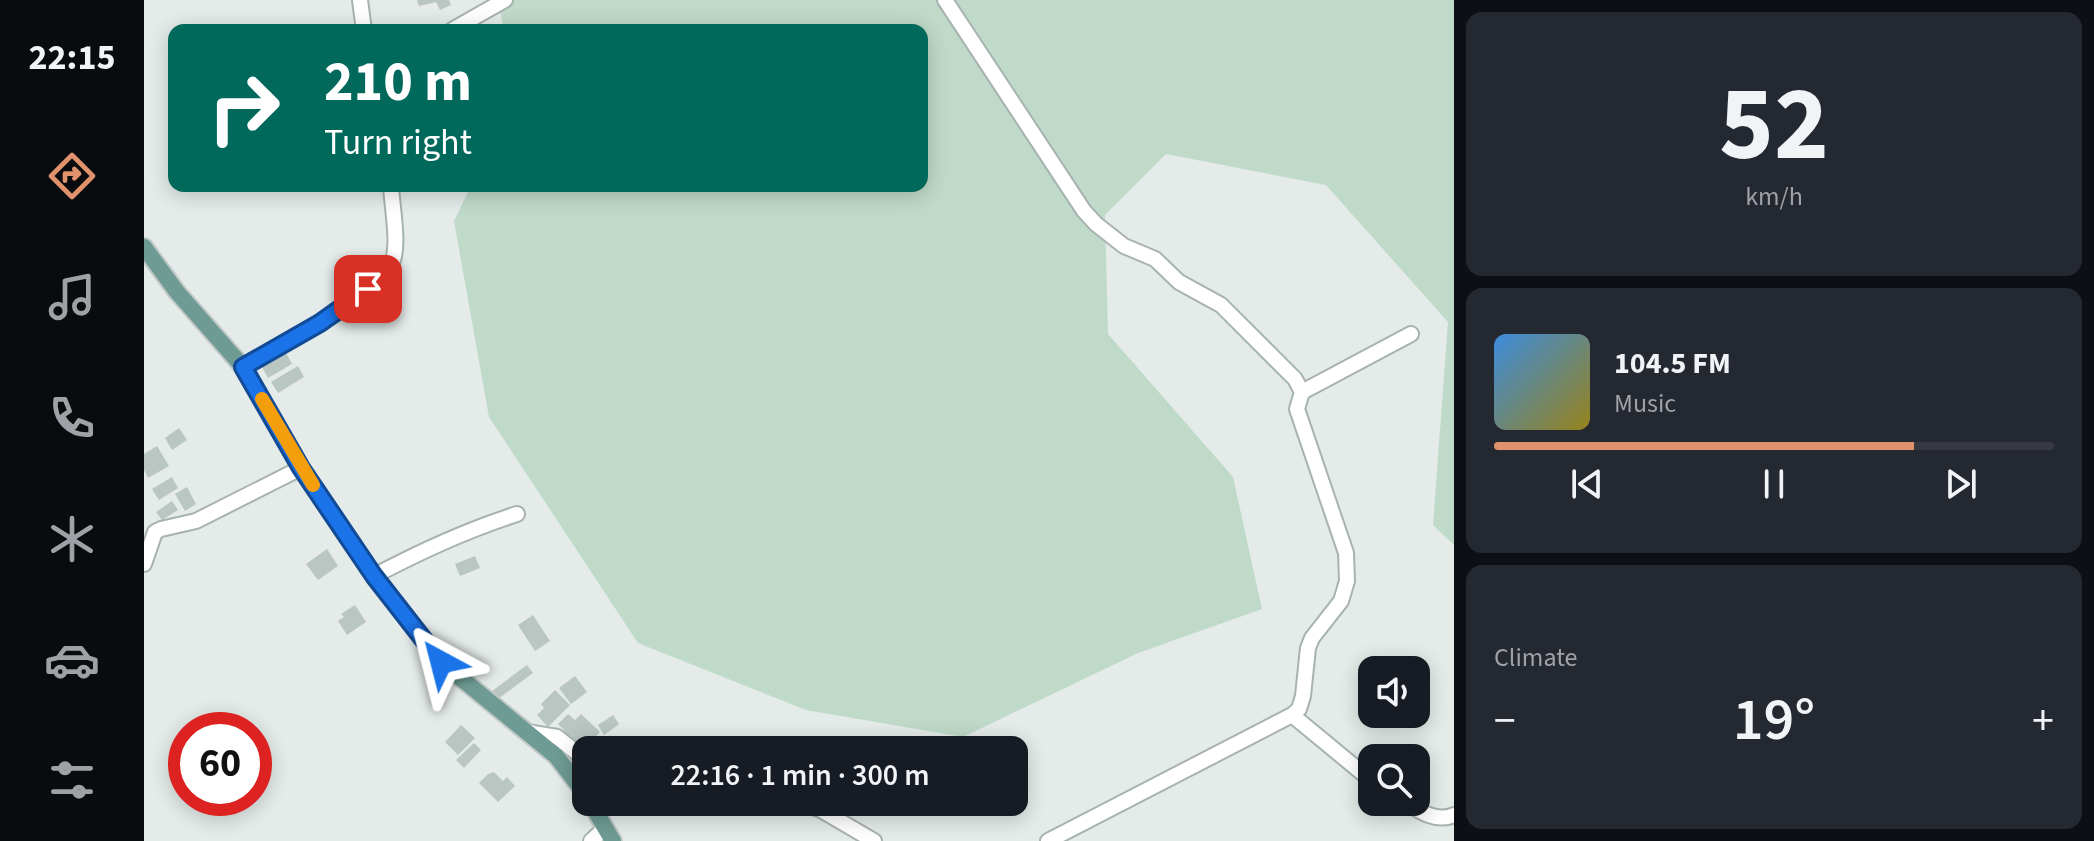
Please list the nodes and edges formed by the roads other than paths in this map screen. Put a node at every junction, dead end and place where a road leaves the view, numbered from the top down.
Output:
1 (360, 0) edge
2 (505, 0) edge
3 (945, 0) edge
4 (363, 24) edge
5 (463, 24) edge
6 (391, 192) edge
7 (144, 247) edge
8 (1411, 334) dead end
9 (243, 367) junction
10 (1302, 392) junction
11 (301, 468) junction
12 (517, 514) dead end
13 (144, 564) edge
14 (374, 576) junction
15 (1292, 715) junction
16 (524, 732) junction
17 (572, 749) edge
18 (1358, 769) edge
19 (572, 777) edge
20 (1454, 815) edge
21 (598, 816) edge
22 (831, 816) edge
23 (1430, 816) edge
24 (609, 835) edge
25 (591, 841) edge
26 (874, 841) edge
27 (1048, 841) edge

1 - 4 street
2 - 5 street
3 - 10 street
6 - 9 street
7 - 9 main road
8 - 10 street
9 - 11 main road
10 - 15 street
11 - 13 street
11 - 14 main road
12 - 14 street
14 - 16 main road
15 - 18 street
15 - 27 street
16 - 17 street
16 - 19 main road
20 - 23 street
21 - 24 main road
22 - 26 street
24 - 25 street

